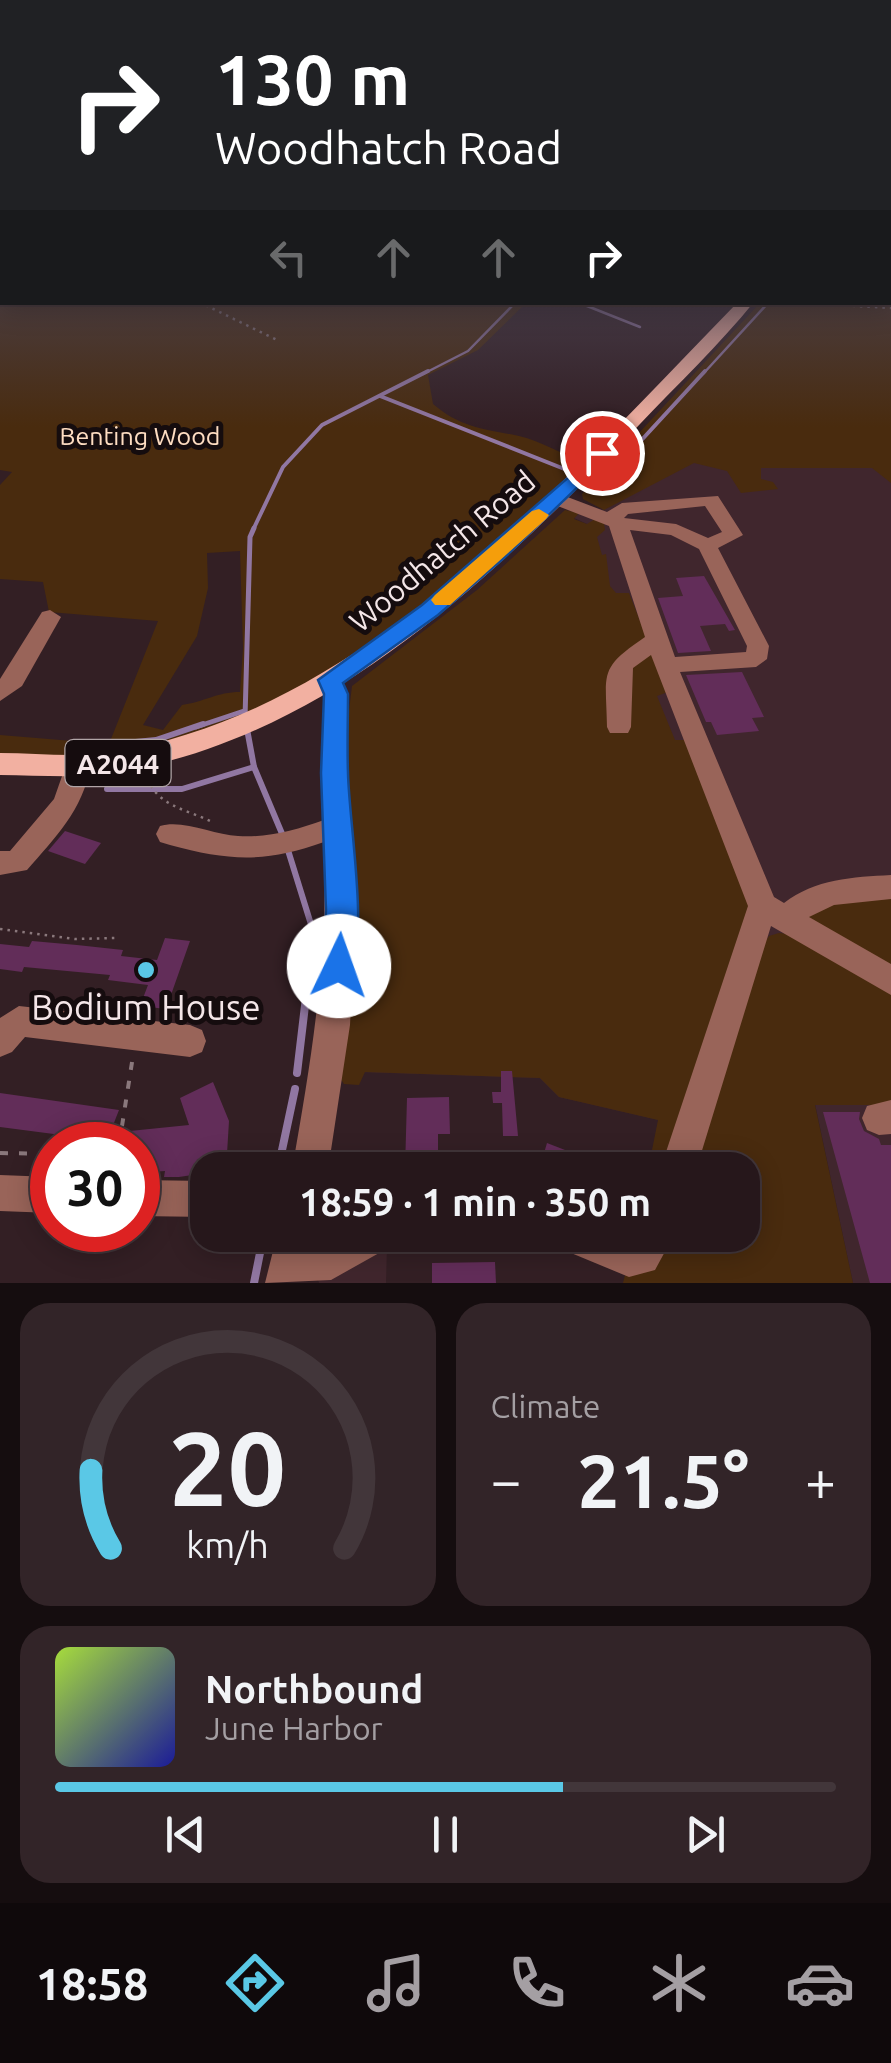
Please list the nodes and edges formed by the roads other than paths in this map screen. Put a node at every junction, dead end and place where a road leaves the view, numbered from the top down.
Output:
1 (741, 308) edge
2 (556, 499) junction
3 (615, 521) junction
4 (707, 544) junction
5 (50, 617) dead end
6 (661, 652) junction
7 (330, 680) junction
8 (0, 693) edge
9 (619, 727) dead end
10 (0, 764) edge
11 (78, 766) junction
12 (168, 820) road end
13 (336, 827) junction
14 (9, 862) edge
15 (891, 886) edge
16 (774, 913) junction
17 (891, 981) edge
18 (190, 1041) dead end
19 (0, 1042) edge
20 (313, 1152) edge
21 (685, 1152) edge
22 (0, 1193) edge
23 (30, 1194) edge
24 (160, 1198) edge
25 (190, 1199) edge
26 (345, 1252) edge
27 (289, 1262) edge

1 - 2 main road, Woodhatch Road / A2044
2 - 3 street
2 - 7 main road, Woodhatch Road / A2044
3 - 4 street
3 - 4 street
3 - 6 street
4 - 6 street
5 - 8 street
6 - 9 street
6 - 16 street
7 - 11 main road, Woodhatch Road / A2044
7 - 13 street
10 - 11 main road, Woodhatch Road / A2044
11 - 14 street
12 - 13 street
13 - 20 street
15 - 16 street
16 - 17 street
16 - 21 street
18 - 19 street
22 - 23 street
24 - 25 street
26 - 27 street

